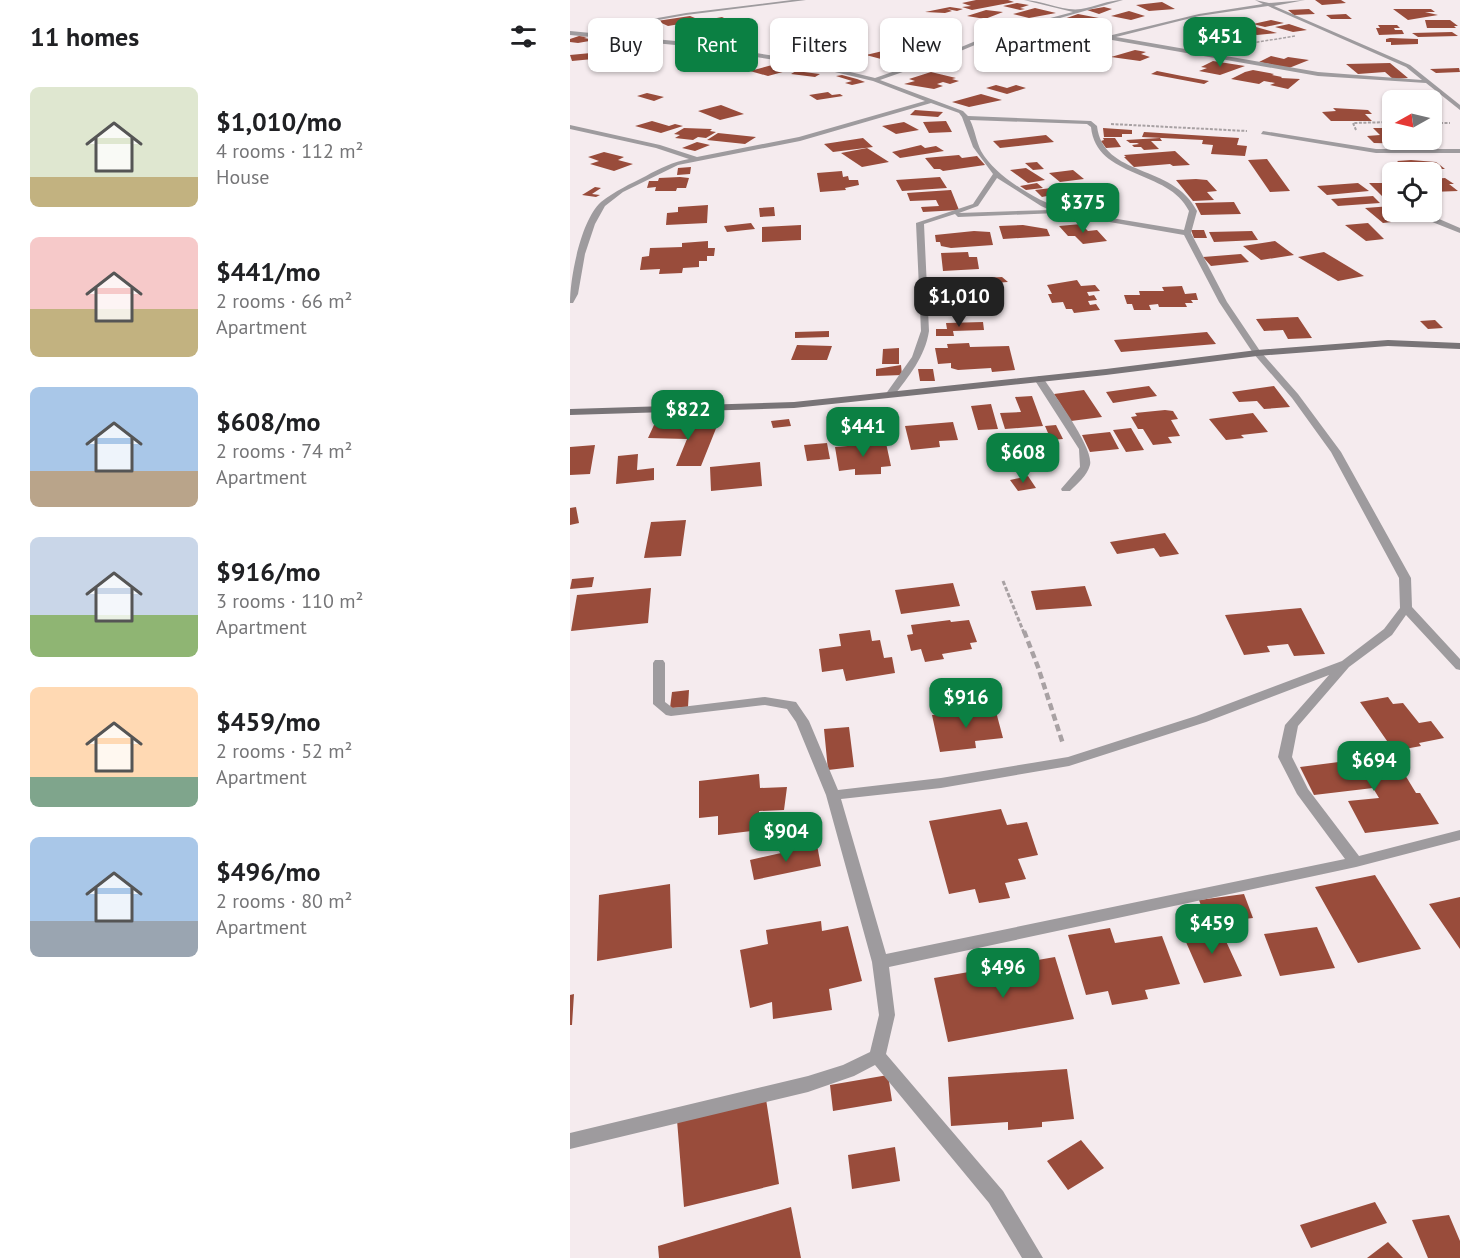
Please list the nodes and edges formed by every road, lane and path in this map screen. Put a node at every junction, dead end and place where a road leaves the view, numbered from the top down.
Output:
1 (804, 0) edge
2 (1026, 0) edge
3 (1121, 0) edge
4 (1257, 0) edge
5 (1303, 0) edge
6 (1267, 5) junction
7 (1078, 11) junction
8 (1053, 18) edge
9 (1325, 30) junction
10 (573, 33) edge
11 (1112, 36) edge
12 (1112, 38) edge
13 (974, 44) edge
14 (1250, 44) dead end
15 (875, 80) junction
16 (1429, 82) junction
17 (931, 101) junction
18 (1460, 108) edge
19 (967, 118) junction
20 (1089, 122) junction
21 (1442, 123) edge
22 (1450, 123) dead end
23 (570, 127) edge
24 (1263, 134) joint
25 (1460, 151) edge
26 (694, 158) junction
27 (996, 174) junction
28 (1061, 212) junction
29 (942, 216) junction
30 (1439, 222) edge
31 (1460, 231) edge
32 (1186, 233) junction
33 (570, 301) edge
34 (1460, 346) edge
35 (1257, 353) junction
36 (1039, 380) junction
37 (890, 395) junction
38 (570, 412) edge
39 (1066, 489) dead end
40 (1004, 581) dead end
41 (1406, 608) junction
42 (659, 663) dead end
43 (1346, 664) junction
44 (1460, 666) edge
45 (1069, 761) junction
46 (833, 795) junction
47 (1460, 835) edge
48 (1356, 862) junction
49 (880, 962) junction
50 (877, 1056) junction
51 (570, 1141) edge
52 (1033, 1258) edge

1 - 10 street
2 - 7 street
3 - 7 street
4 - 6 street
5 - 6 street
6 - 9 street
6 - 11 street
7 - 8 street
9 - 14 path
9 - 16 street
10 - 15 street
12 - 16 street
13 - 15 street
15 - 17 street
16 - 18 street
17 - 19 street
17 - 26 street
19 - 20 street
19 - 27 street
20 - 24 path
20 - 32 street
21 - 22 path
23 - 26 street
24 - 25 street
26 - 33 street
27 - 28 street
27 - 29 street
28 - 29 street
28 - 32 street
29 - 37 street
30 - 31 street
32 - 35 street
34 - 35 street
35 - 36 street
35 - 41 street
36 - 37 street
36 - 39 street
37 - 38 street
40 - 45 path
41 - 43 street
41 - 44 street
42 - 46 street
43 - 45 street
43 - 48 street
45 - 46 street
46 - 49 street
47 - 48 street
48 - 49 street
49 - 50 street
50 - 51 street
50 - 52 street

